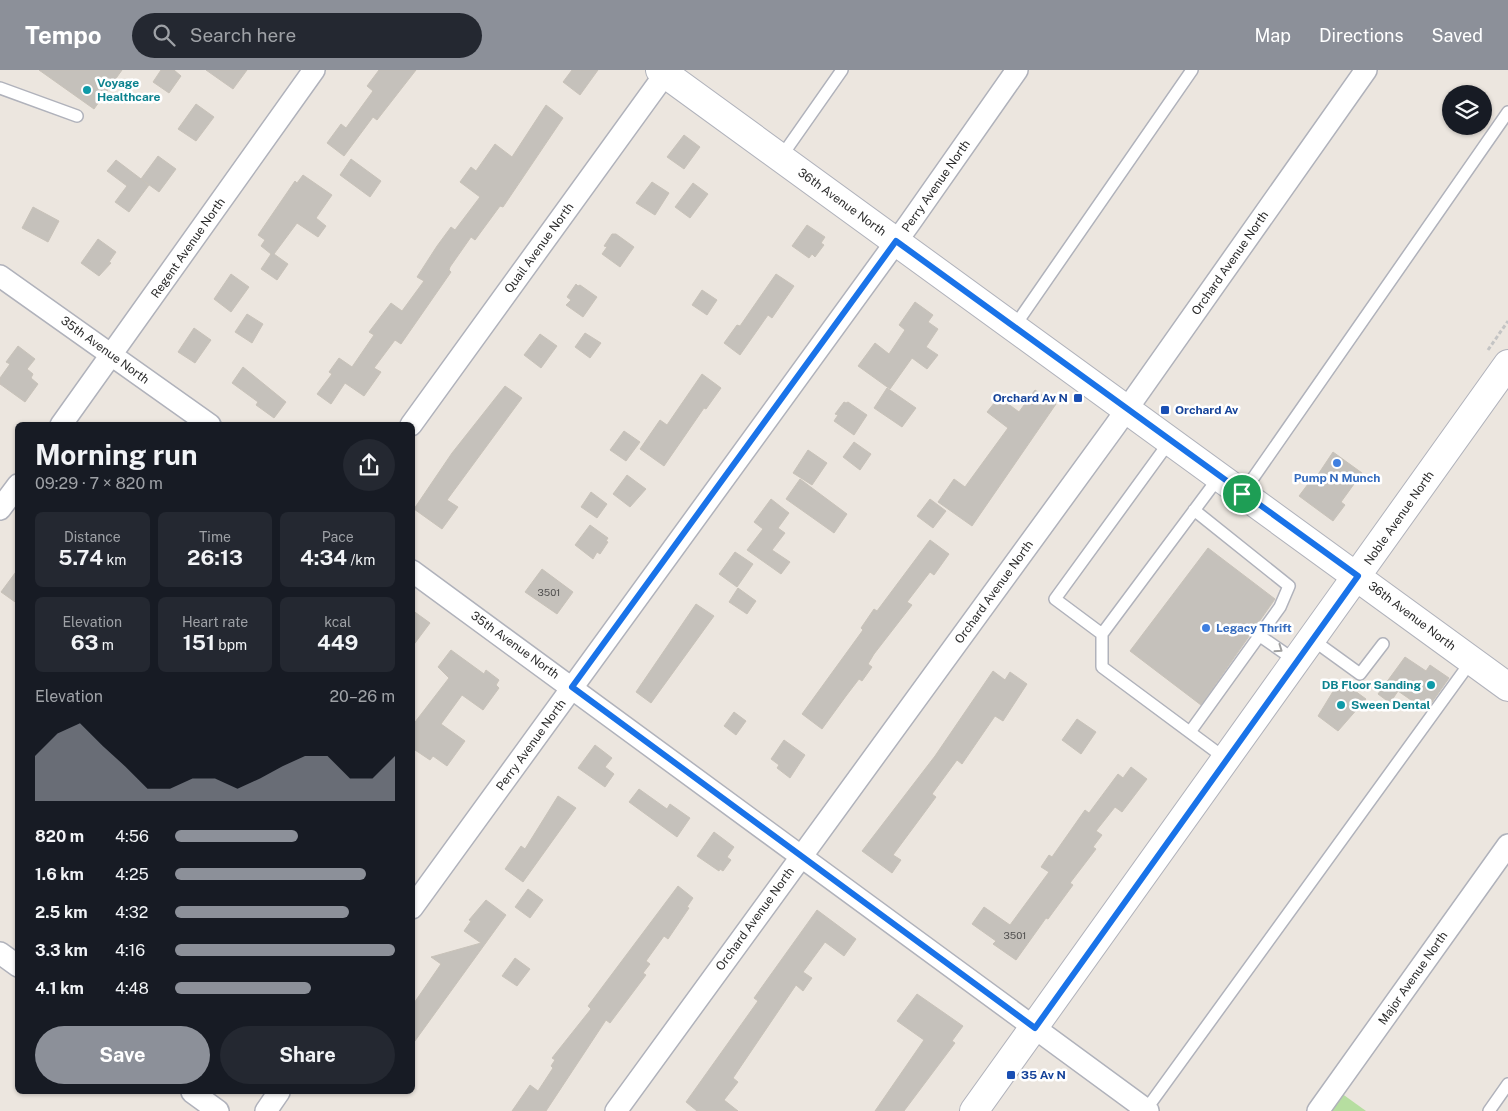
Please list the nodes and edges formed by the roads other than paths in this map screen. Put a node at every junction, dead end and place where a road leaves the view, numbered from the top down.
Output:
1 (314, 70) edge
2 (842, 70) edge
3 (1017, 70) edge
4 (1192, 70) edge
5 (1366, 70) edge
6 (664, 71) edge
7 (0, 88) edge
8 (1508, 112) edge
9 (77, 116) dead end
10 (781, 157) junction
11 (896, 241) junction
12 (0, 276) edge
13 (1014, 327) junction
14 (112, 356) junction
15 (1508, 364) edge
16 (1127, 410) junction
17 (63, 422) edge
18 (206, 422) edge
19 (413, 422) edge
20 (1170, 441) junction
21 (1219, 477) junction
22 (15, 489) edge
23 (1242, 494) junction
24 (0, 509) edge
25 (1194, 510) junction
26 (415, 573) edge
27 (1358, 576) junction
28 (1102, 634) junction
29 (1260, 636) junction
30 (1313, 640) junction
31 (1383, 644) dead end
32 (1472, 660) junction
33 (1297, 662) junction
34 (572, 687) junction
35 (1508, 687) edge
36 (1190, 732) junction
37 (1227, 759) junction
38 (1508, 845) edge
39 (800, 857) junction
40 (415, 904) edge
41 (0, 953) edge
42 (15, 964) edge
43 (1035, 1028) junction
44 (1508, 1084) edge
45 (195, 1094) edge
46 (278, 1094) edge
47 (218, 1111) edge
48 (266, 1111) edge
49 (616, 1111) edge
50 (974, 1111) edge
51 (1146, 1111) edge
52 (1318, 1111) edge
53 (1489, 1111) edge

1 - 14 street, Regent Avenue North
2 - 10 lane
3 - 11 street, Perry Avenue North
4 - 13 lane
5 - 16 street, Orchard Avenue North
6 - 10 street, 36th Avenue North
6 - 19 street, Quail Avenue North
7 - 9 lane
8 - 23 lane
10 - 11 street, 36th Avenue North
11 - 13 street, 36th Avenue North
11 - 34 street, Perry Avenue North
12 - 14 street, 35th Avenue North
13 - 16 street, 36th Avenue North
14 - 17 street, Regent Avenue North
14 - 18 street, 35th Avenue North
15 - 27 street, Noble Avenue North
16 - 20 street, 36th Avenue North
16 - 39 street, Orchard Avenue North
20 - 21 street, 36th Avenue North
20 - 28 lane
21 - 23 street, 36th Avenue North
21 - 25 lane
22 - 24 street
23 - 27 street, 36th Avenue North
25 - 28 lane
25 - 29 lane
26 - 34 street, 35th Avenue North
27 - 30 street, Noble Avenue North
27 - 32 street, 36th Avenue North
28 - 36 lane
29 -> 33 lane
29 - 36 lane
30 - 31 lane
30 - 33 street, Noble Avenue North
32 - 35 street, 36th Avenue North
32 - 51 lane
33 - 37 street, Noble Avenue North
34 - 39 street, 35th Avenue North
34 - 40 street, Perry Avenue North
36 - 37 lane
37 - 43 street, Noble Avenue North
38 - 52 street, Major Avenue North
39 - 43 street, 35th Avenue North
39 - 49 street, Orchard Avenue North
41 - 42 street
43 - 50 street, Noble Avenue North
43 - 51 street, 35th Avenue North
44 - 53 lane
45 - 47 street
46 - 48 street

